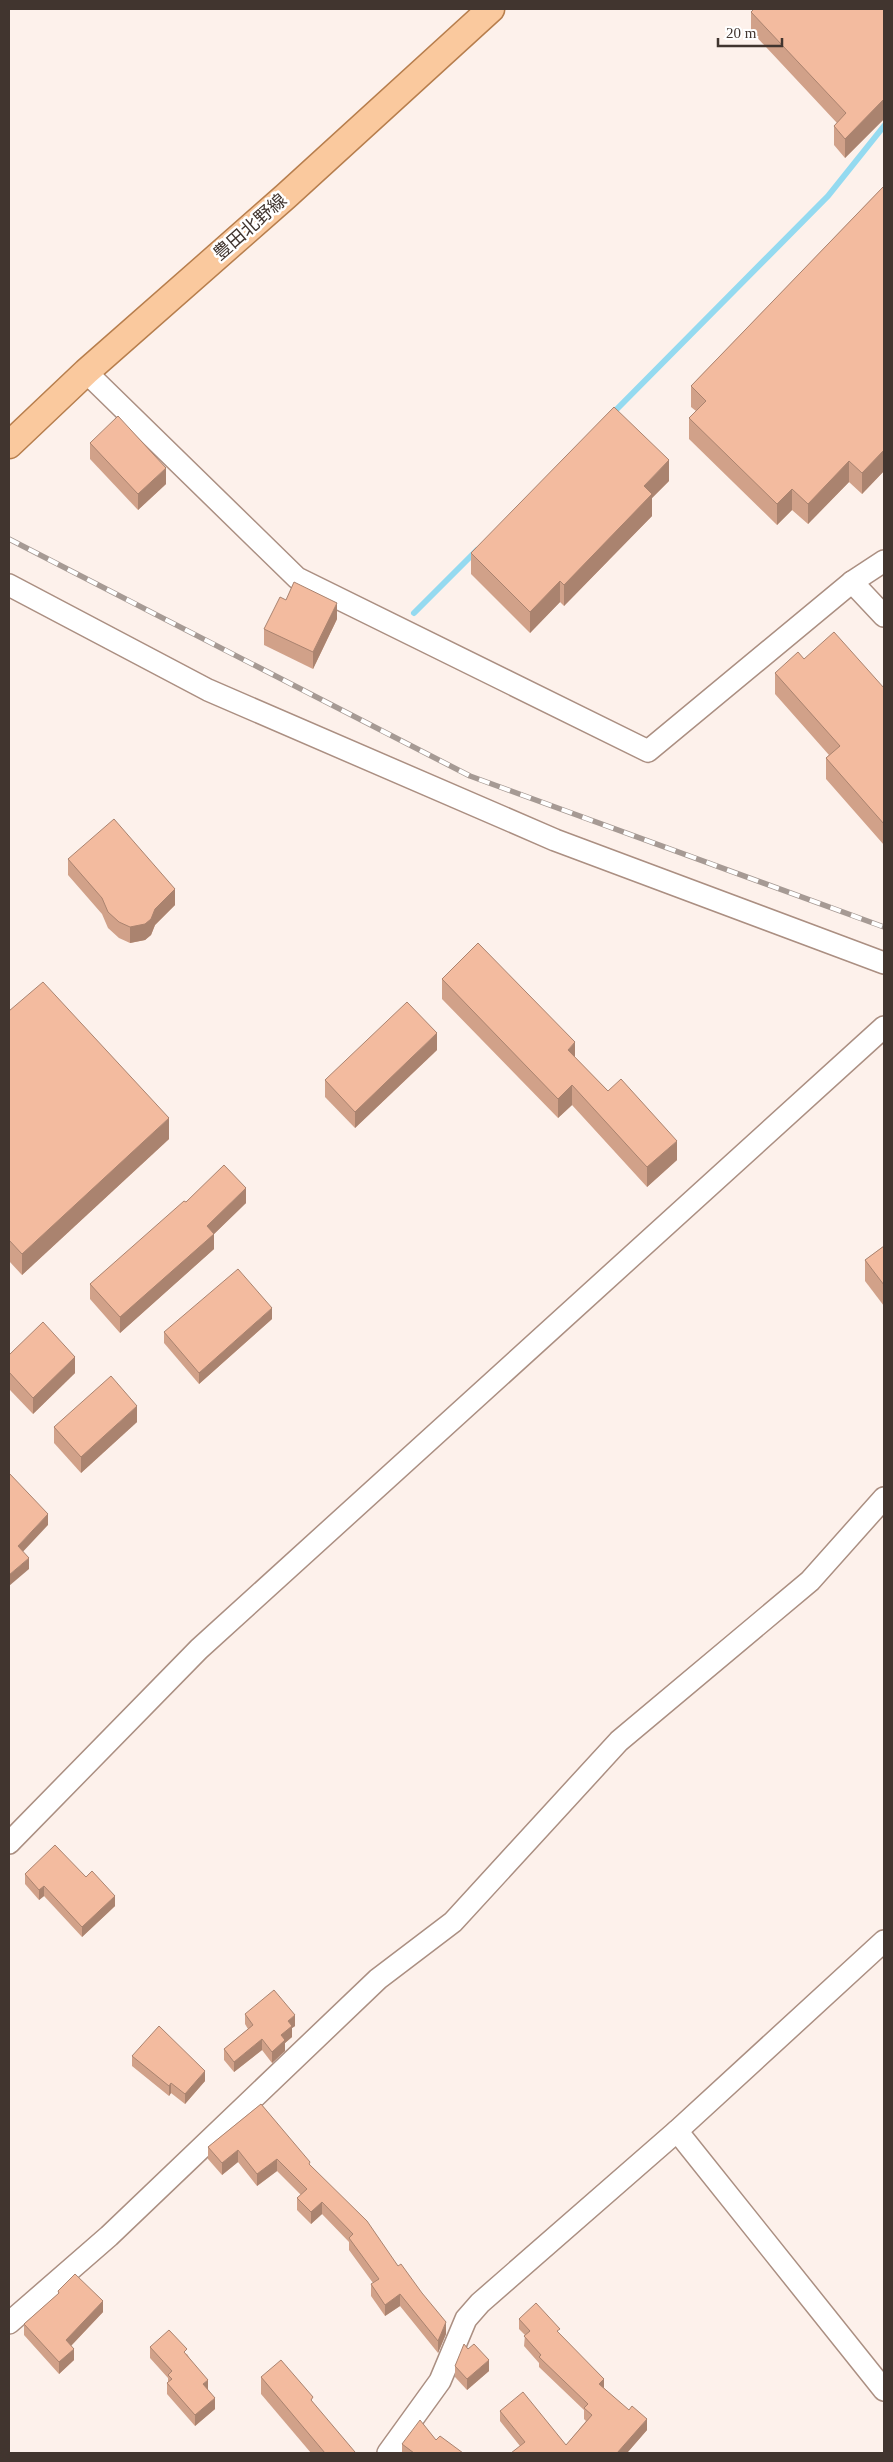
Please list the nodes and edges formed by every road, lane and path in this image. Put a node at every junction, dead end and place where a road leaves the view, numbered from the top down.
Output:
1 (491, 9) edge
2 (86, 372) junction
3 (9, 445) edge
4 (884, 561) edge
5 (852, 582) junction
6 (9, 586) edge
7 (884, 616) edge
8 (884, 963) edge
9 (884, 1027) edge
10 (884, 1498) edge
11 (9, 1843) edge
12 (884, 1941) edge
13 (677, 2131) junction
14 (9, 2323) edge
15 (884, 2390) edge
16 (388, 2453) edge

1 - 2 main road, 豊田北野線
2 - 3 main road, 豊田北野線
2 - 5 street
4 - 5 street
5 - 7 street
6 - 8 street
9 - 11 street
10 - 14 street
12 - 13 street
13 - 15 street
13 - 16 street

